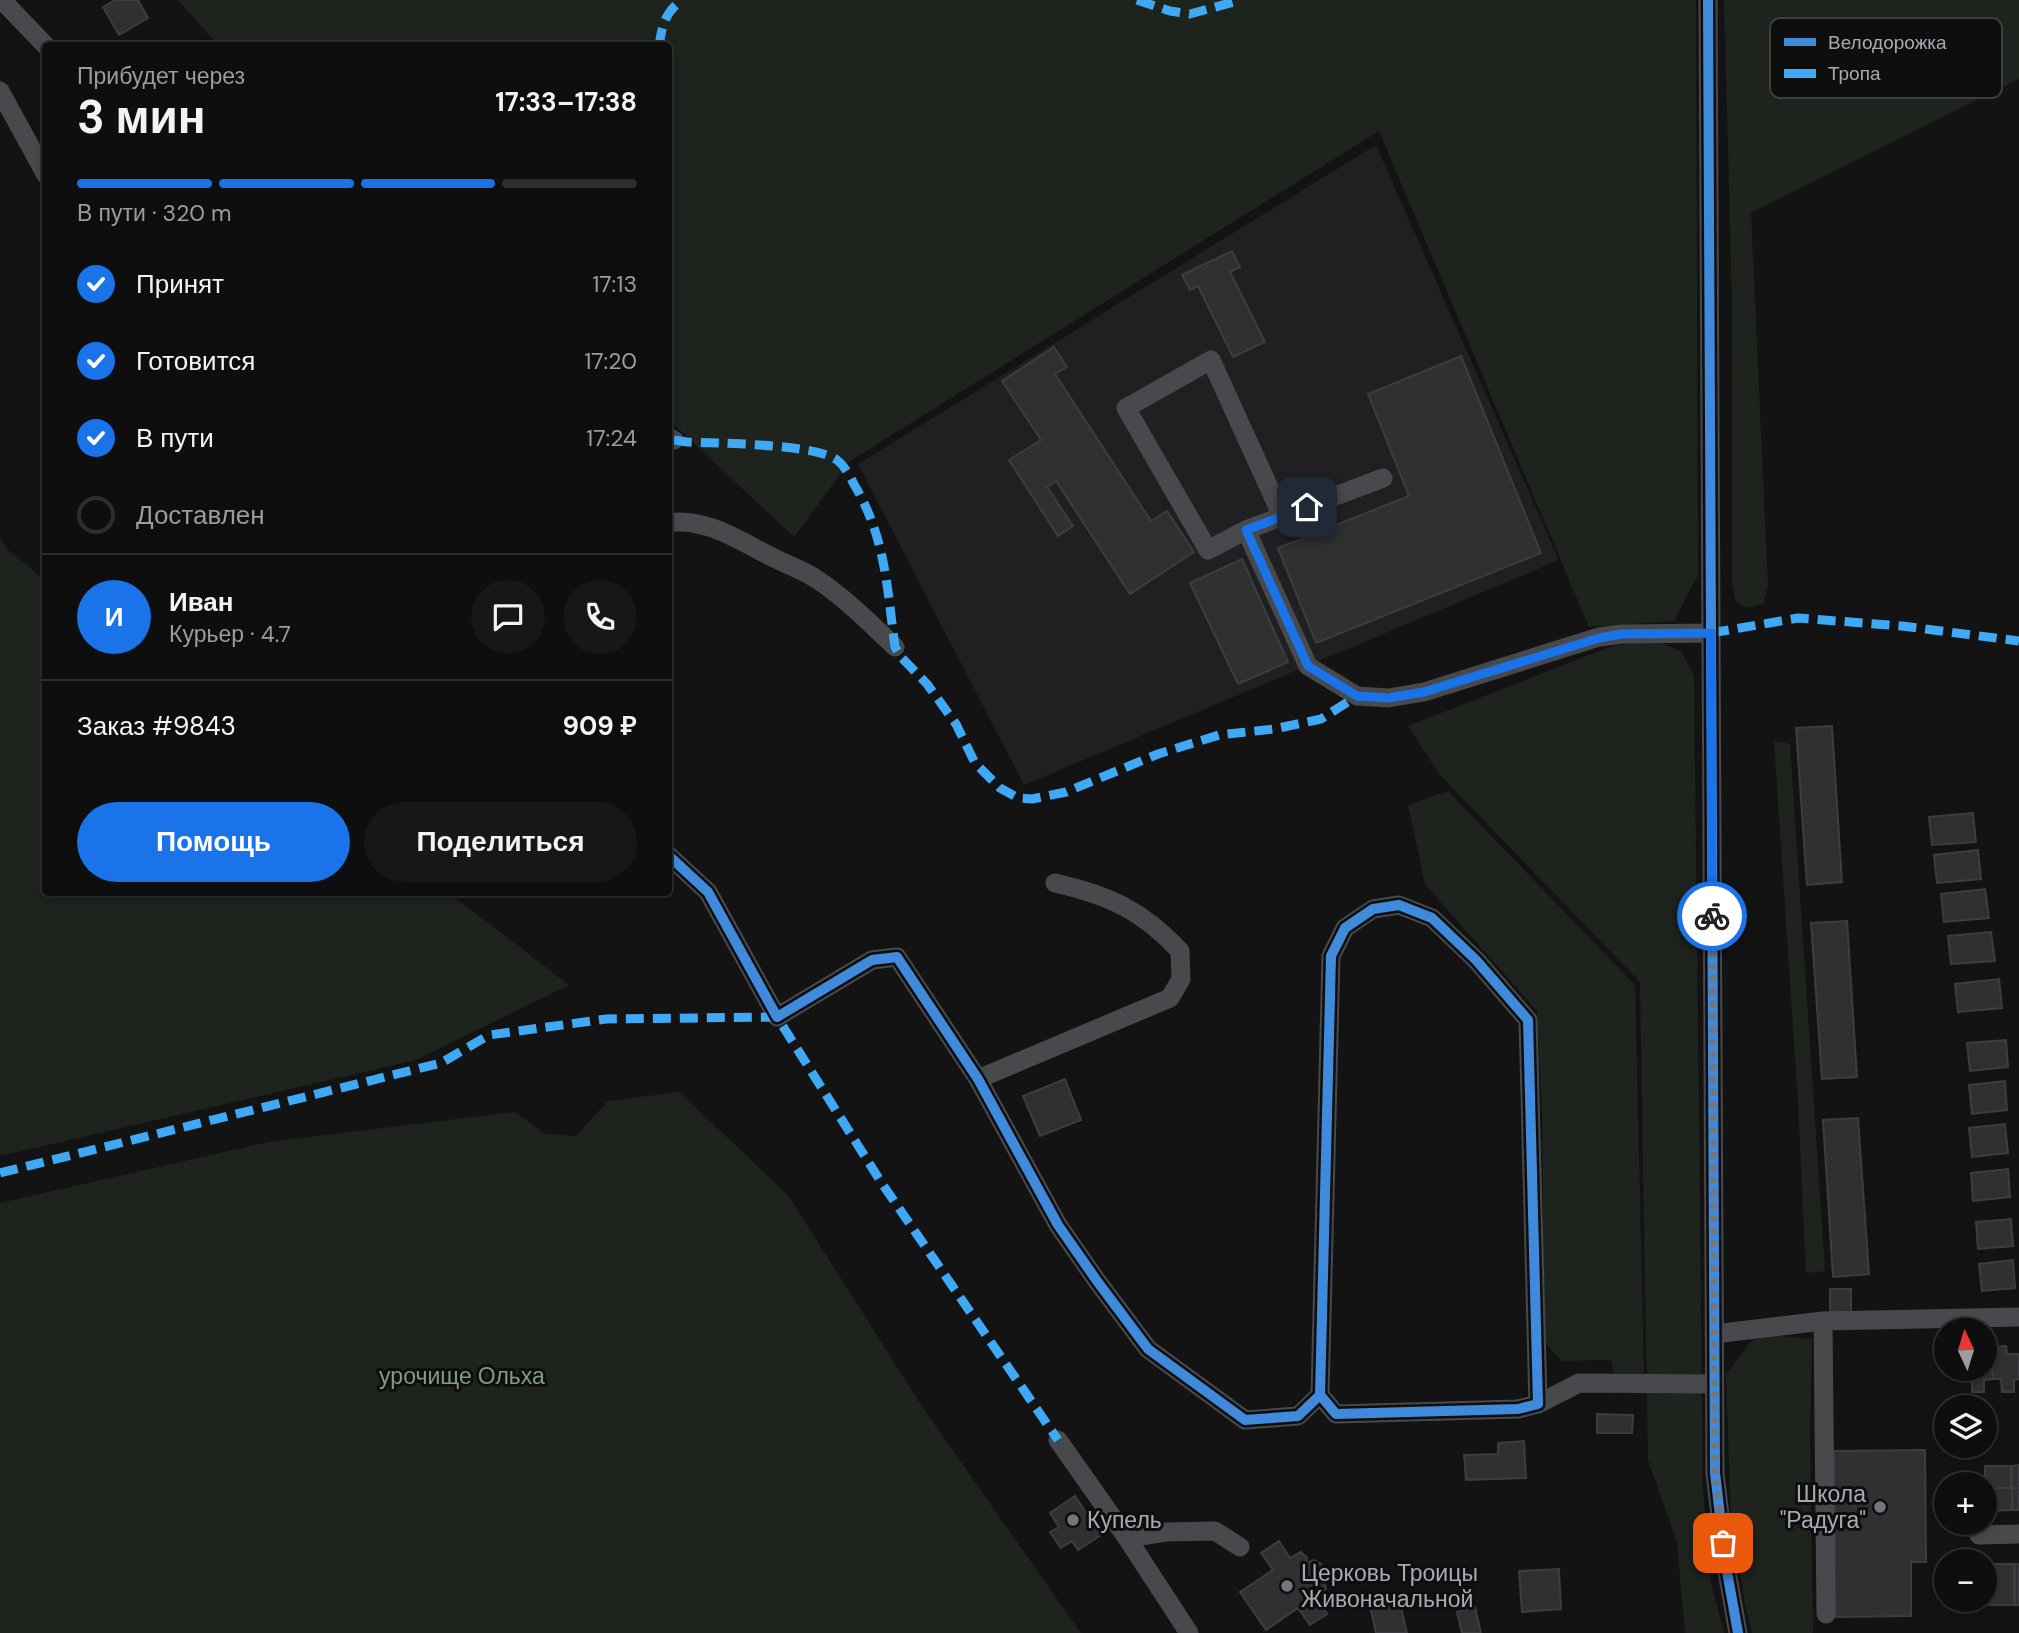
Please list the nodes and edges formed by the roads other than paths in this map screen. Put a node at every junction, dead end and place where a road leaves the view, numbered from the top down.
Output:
1 (2, 0) edge
2 (1708, 0) edge
3 (42, 42) edge
4 (0, 91) edge
5 (42, 168) edge
6 (1383, 478) dead end
7 (1282, 516) junction
8 (672, 522) edge
9 (1246, 530) junction
10 (1711, 633) junction
11 (895, 647) dead end
12 (672, 859) edge
13 (1055, 883) dead end
14 (978, 1079) junction
15 (2019, 1317) edge
16 (1823, 1321) junction
17 (1714, 1334) junction
18 (1714, 1384) junction
19 (1320, 1395) junction
20 (1538, 1404) junction
21 (1058, 1440) dead end
22 (2019, 1534) edge
23 (1997, 1535) edge
24 (1127, 1538) junction
25 (1240, 1547) dead end
26 (1826, 1614) dead end
27 (1188, 1633) edge
28 (1738, 1633) edge

1 - 3 street
2 - 10 street
4 - 5 street
6 - 7 street
7 - 9 street
7 - 9 street
8 - 11 street
9 - 10 street
10 - 17 street
12 - 14 street
13 - 14 street
14 - 19 street
15 - 16 street
16 - 17 street
16 - 26 street
17 - 18 street
18 - 20 street
18 - 28 street
19 - 20 street
19 - 20 street
21 - 24 street
22 - 23 street
24 - 25 street
24 - 27 street

